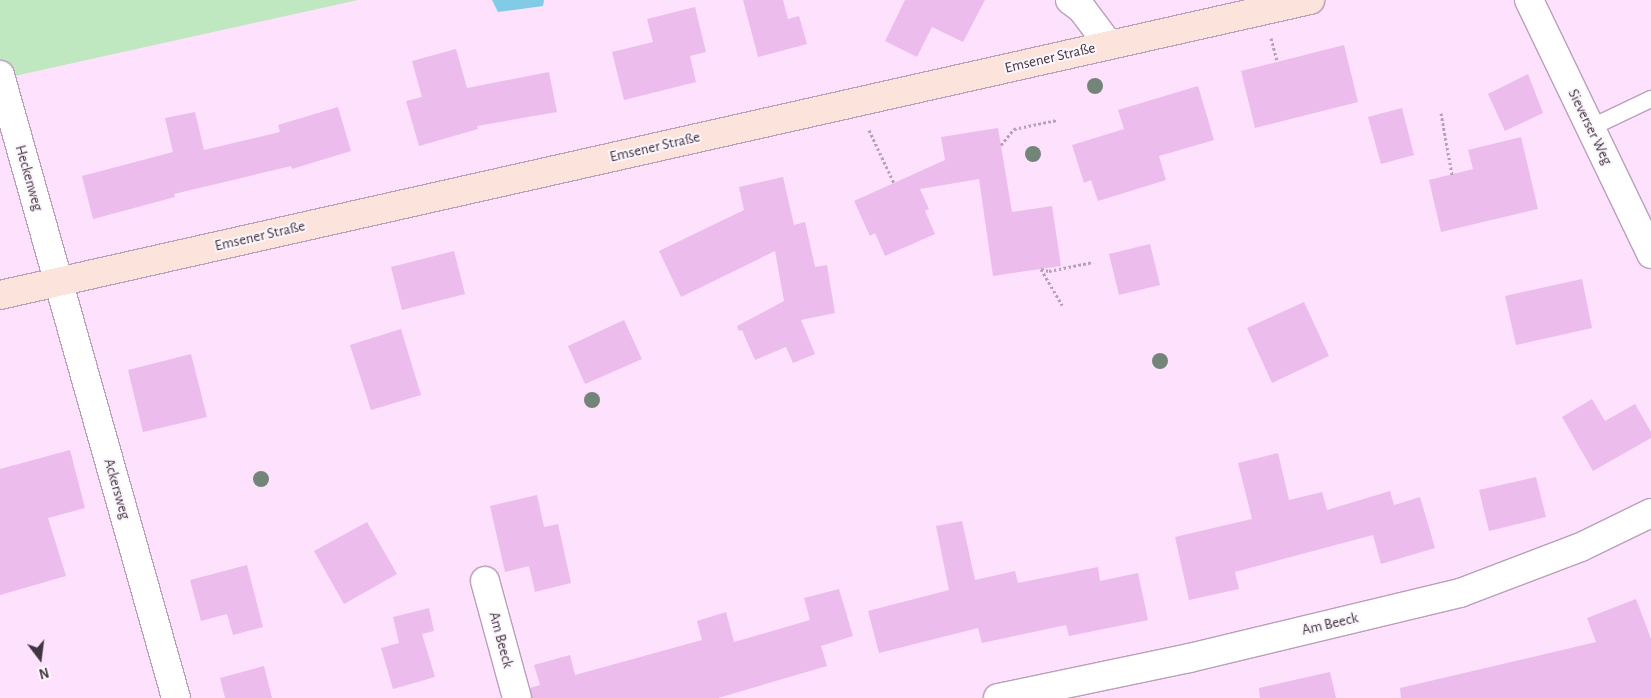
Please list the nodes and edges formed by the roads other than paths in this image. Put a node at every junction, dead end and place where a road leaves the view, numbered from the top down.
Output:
1 (1070, 0) edge
2 (1310, 0) edge
3 (1529, 0) edge
4 (1109, 45) junction
5 (0, 75) edge
6 (1651, 99) edge
7 (1590, 128) junction
8 (1651, 254) edge
9 (58, 281) junction
10 (0, 295) edge
11 (1651, 513) edge
12 (484, 581) dead end
13 (176, 698) edge
14 (517, 698) edge
15 (998, 698) edge

1 - 4 street
2 - 4 street, Emsener Straße
3 - 7 street, Sieverser Weg
4 - 9 street, Emsener Straße
5 - 9 street, Heckenweg
6 - 7 lane
7 - 8 street, Sieverser Weg
9 - 10 street, Emsener Straße
9 - 13 street, Ackersweg
11 - 15 street, Am Beeck
12 - 14 street, Am Beeck

